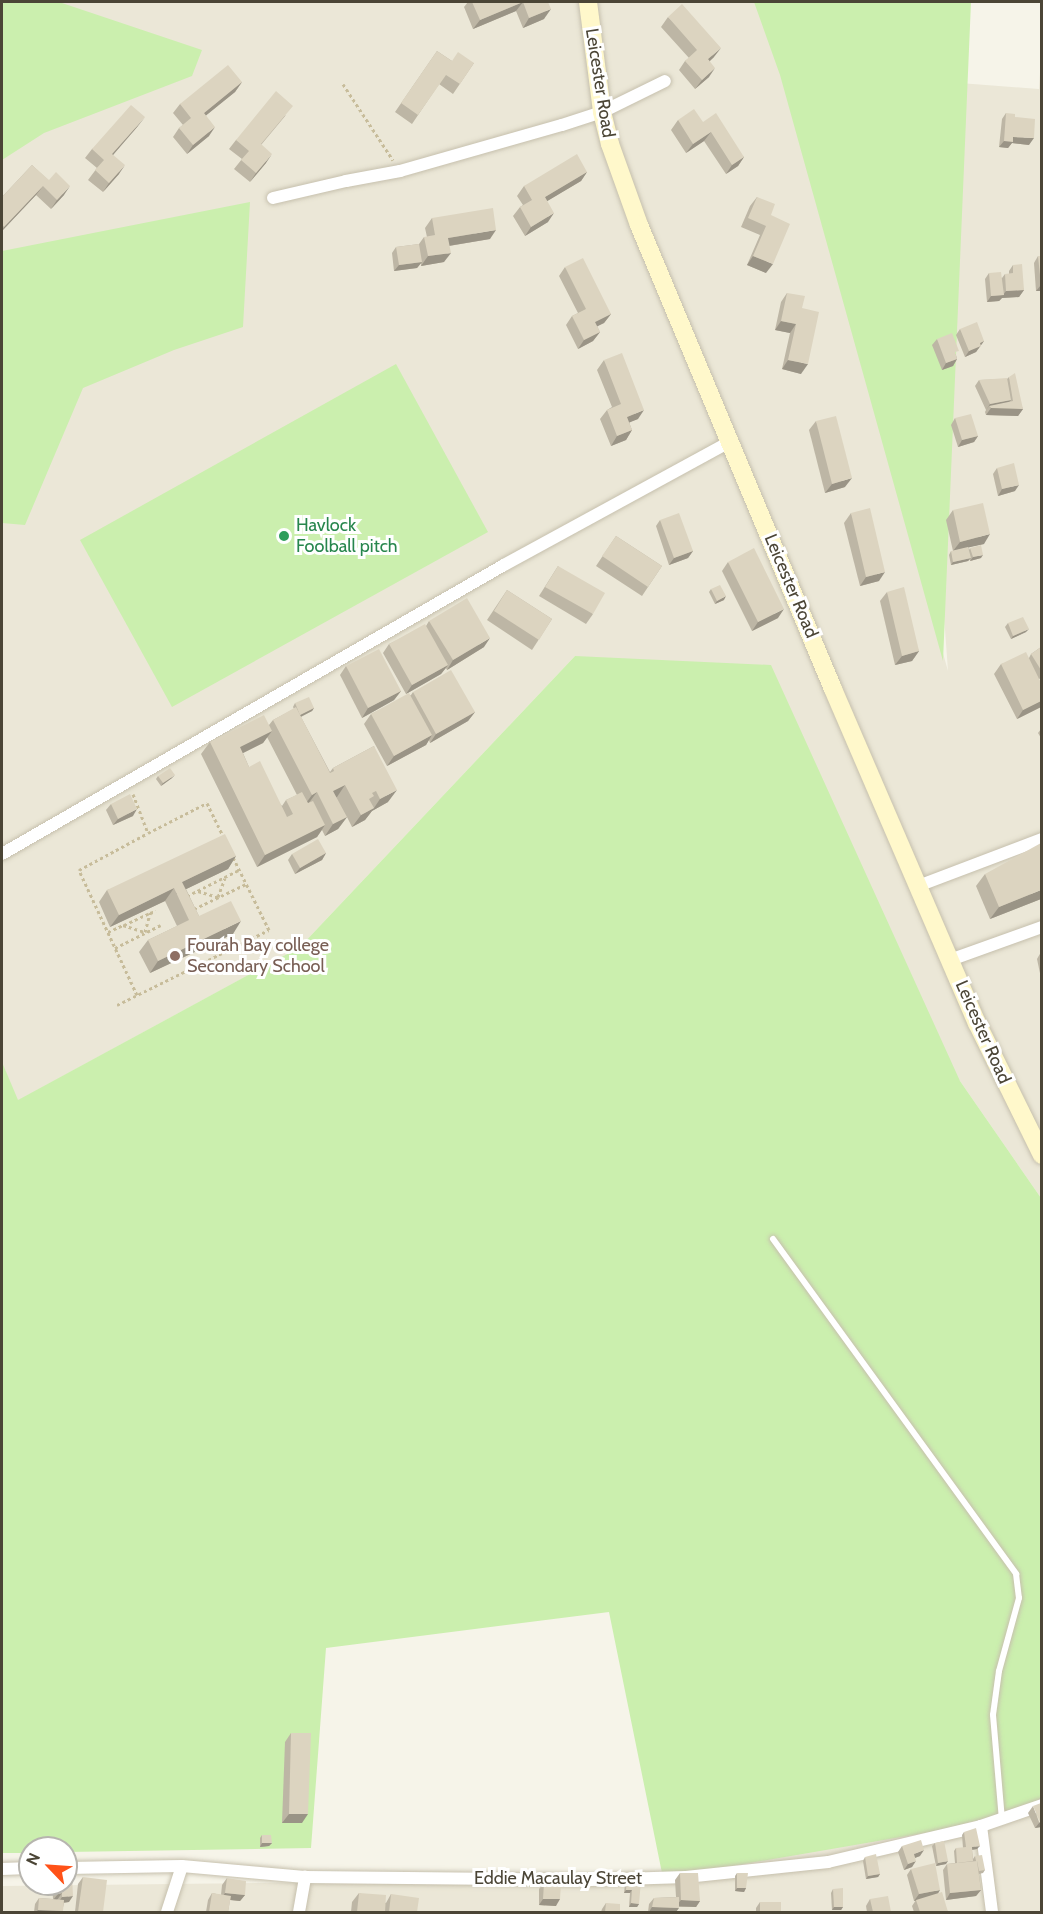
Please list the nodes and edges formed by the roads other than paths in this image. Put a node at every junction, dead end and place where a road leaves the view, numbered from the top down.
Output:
1 (588, 2) edge
2 (665, 81) dead end
3 (602, 112) junction
4 (273, 198) dead end
5 (730, 442) junction
6 (1041, 839) edge
7 (2, 854) edge
8 (918, 886) junction
9 (1041, 927) edge
10 (950, 960) junction
11 (1041, 1155) edge
12 (773, 1239) dead end
13 (1041, 1806) edge
14 (1002, 1819) junction
15 (981, 1826) junction
16 (182, 1866) junction
17 (18, 1868) edge
18 (78, 1868) edge
19 (2, 1869) edge
20 (305, 1877) junction
21 (167, 1912) edge
22 (298, 1912) edge
23 (992, 1912) edge

1 - 3 street, Leicester Road
2 - 3 street
3 - 4 street
3 - 5 street, Leicester Road
5 - 7 street
5 - 8 street, Leicester Road
6 - 8 street
8 - 10 street, Leicester Road
9 - 10 street
10 - 11 street, Leicester Road
12 - 14 lane
13 - 14 street, Eddie Macaulay Street
14 - 15 street, Eddie Macaulay Street
15 - 20 street, Eddie Macaulay Street
15 - 23 street
16 - 18 street, Eddie Macaulay Street
16 - 20 street, Eddie Macaulay Street
16 - 21 street
17 - 19 street
20 - 22 street

